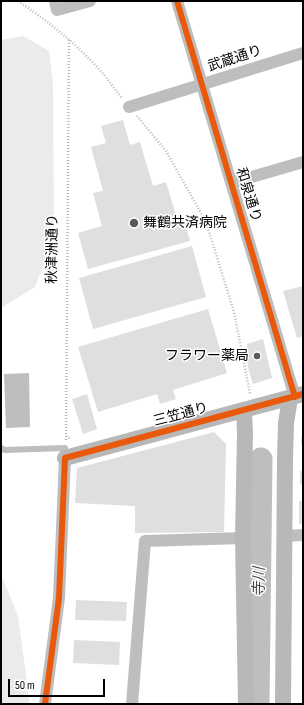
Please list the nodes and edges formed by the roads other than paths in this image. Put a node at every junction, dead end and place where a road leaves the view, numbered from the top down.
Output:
1 (90, 1) edge
2 (177, 1) edge
3 (56, 5) edge
4 (303, 53) edge
5 (203, 84) junction
6 (129, 107) road end
7 (303, 162) edge
8 (232, 183) junction
9 (296, 396) edge
10 (244, 410) junction
11 (1, 448) edge
12 (65, 453) junction
13 (303, 535) edge
14 (285, 536) junction
15 (244, 538) junction
16 (45, 704) edge
17 (132, 704) edge
18 (246, 704) edge
19 (283, 704) edge

1 - 3 street
2 - 5 street, 和泉通り
4 - 5 street, 武蔵通り
5 - 6 street, 武蔵通り
5 - 8 street, 和泉通り
7 - 8 street
8 - 9 street, 和泉通り
9 - 10 street, 三笠通り
9 - 14 street
10 - 12 street, 三笠通り
10 - 15 street
11 - 12 lane
12 - 16 street
13 - 14 street
14 - 19 street
15 - 17 street
15 - 18 street

